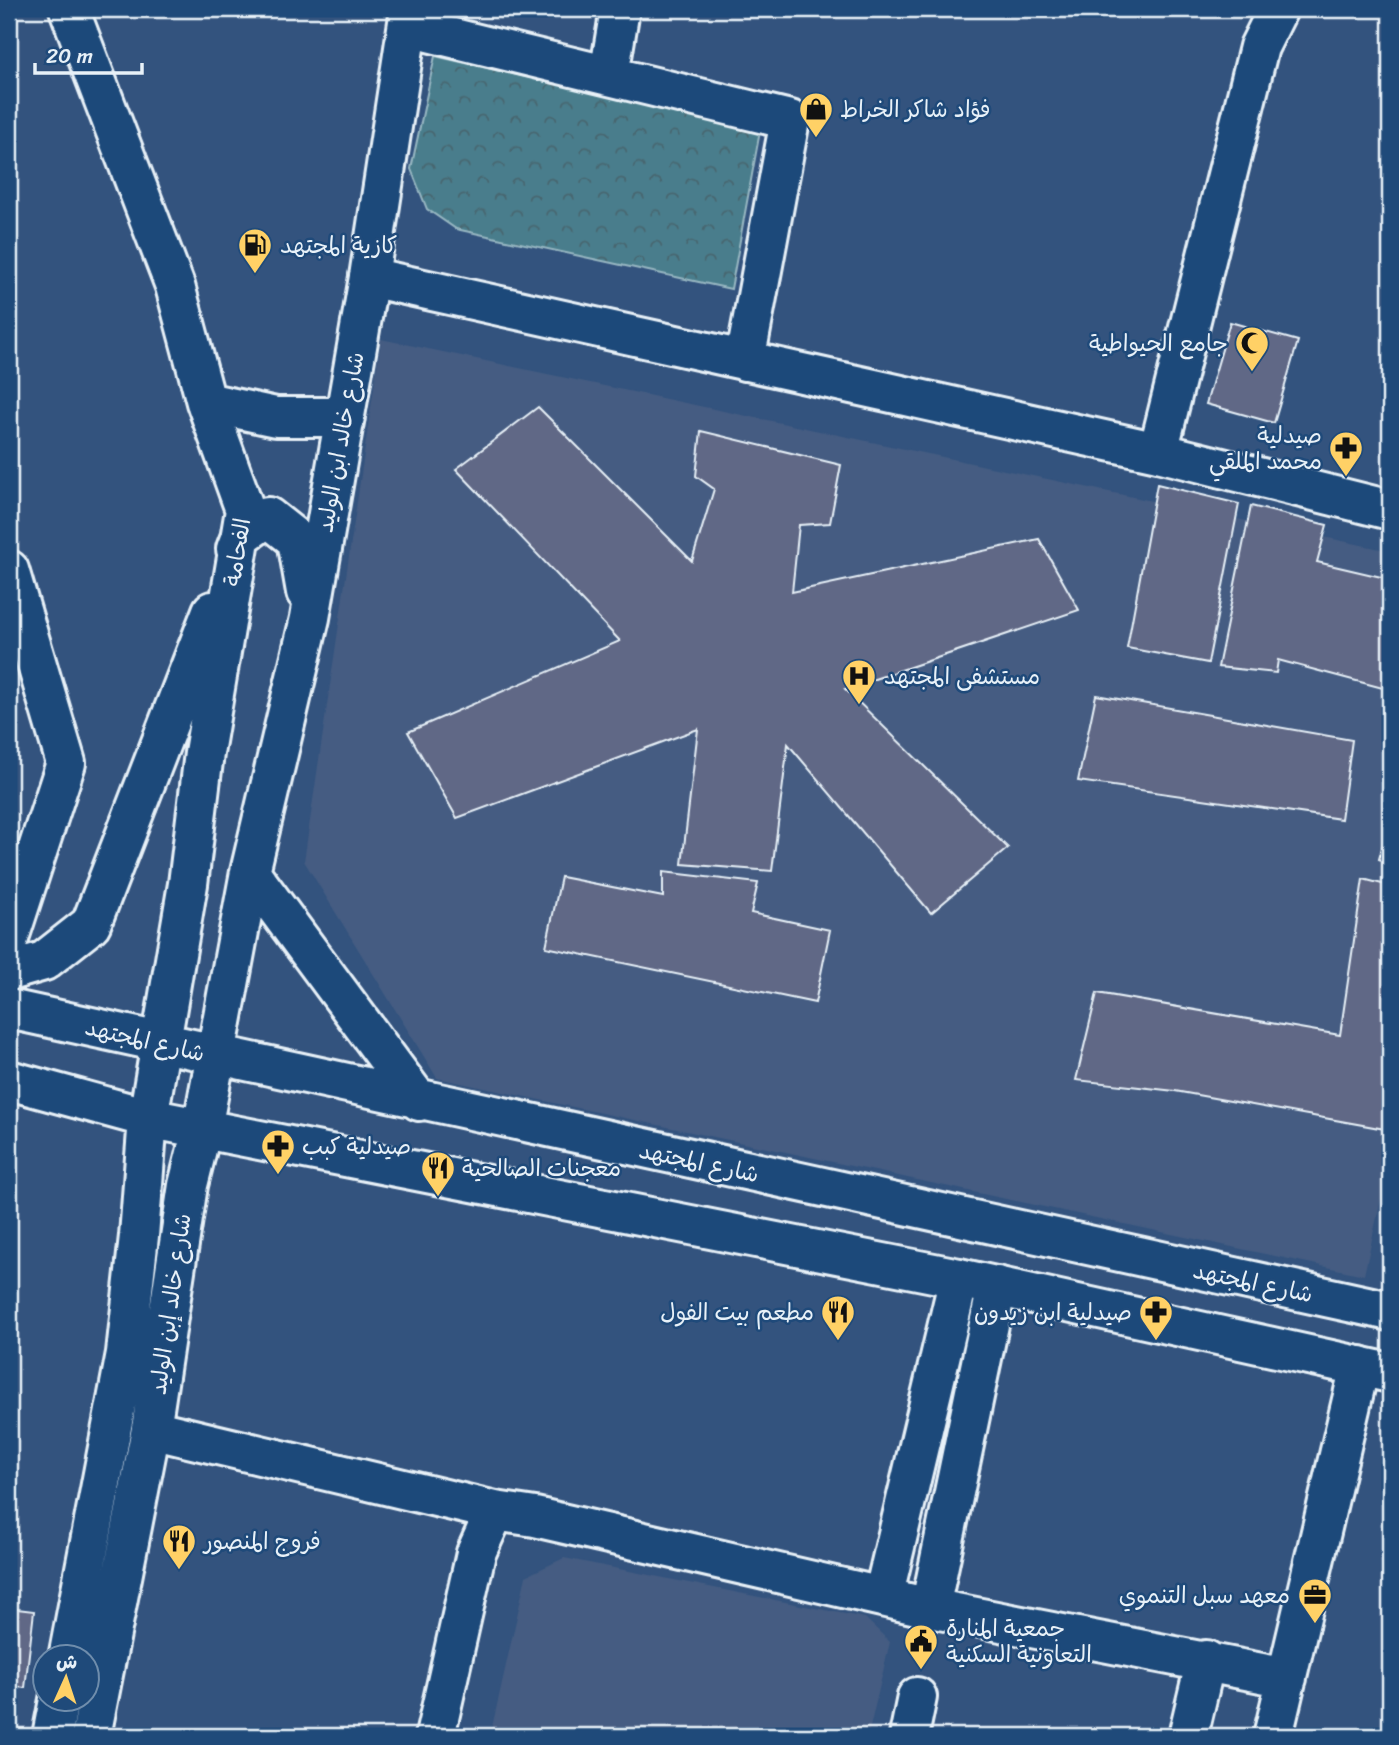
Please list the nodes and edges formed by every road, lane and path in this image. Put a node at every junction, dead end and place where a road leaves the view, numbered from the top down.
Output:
1 (69, 9) edge
2 (620, 9) edge
3 (1278, 9) edge
4 (409, 18) edge
5 (609, 75) junction
6 (369, 277) junction
7 (745, 361) junction
8 (206, 402) junction
9 (345, 417) junction
10 (1158, 452) junction
11 (1390, 510) edge
12 (241, 536) junction
13 (9, 570) edge
14 (310, 618) junction
15 (250, 872) junction
16 (9, 938) edge
17 (9, 971) edge
18 (9, 1009) edge
19 (160, 1044) junction
20 (216, 1056) junction
21 (9, 1080) edge
22 (419, 1101) junction
23 (148, 1118) junction
24 (202, 1129) junction
25 (959, 1278) junction
26 (997, 1286) junction
27 (1389, 1304) edge
28 (1375, 1369) edge
29 (151, 1429) junction
30 (495, 1511) junction
31 (883, 1597) junction
32 (930, 1608) junction
33 (70, 1644) edge
34 (1206, 1660) junction
35 (1287, 1678) junction
36 (917, 1697) dead end
37 (56, 1714) edge
38 (52, 1736) edge
39 (91, 1736) edge
40 (435, 1736) edge
41 (909, 1736) edge
42 (1188, 1736) edge
43 (1273, 1736) edge

1 - 8 main road, الفحامة
2 - 5 main road
3 - 10 main road
4 - 5 main road
4 - 6 main road, شارع خالد ابن الوليد
5 - 7 main road
6 - 7 main road
6 - 9 main road, شارع خالد ابن الوليد
7 - 10 main road
8 - 9 main road
8 - 12 main road, الفحامة
9 - 14 main road, شارع خالد ابن الوليد
10 - 11 main road
12 - 14 main road
12 - 17 main road
12 - 19 main road, الفحامة
13 - 16 main road
14 - 15 main road, شارع خالد ابن الوليد
15 - 20 main road, شارع خالد إبن الوليد
15 - 22 main road
18 - 19 main road, شارع المجتهد
19 - 20 main road, شارع المجتهد
19 - 23 main road, الفحامة
20 - 22 main road, شارع المجتهد
20 - 24 main road, شارع خالد إبن الوليد
21 - 23 main road
22 - 27 main road, شارع المجتهد
23 - 24 main road
23 - 33 main road, شارع خالد إبن الوليد
24 - 25 main road
24 - 29 main road, شارع خالد إبن الوليد
25 - 26 main road
25 - 31 main road
26 - 28 main road
26 - 32 main road
28 - 35 main road
29 - 30 main road
29 - 39 main road, شارع خالد إبن الوليد
30 - 31 main road
30 - 40 main road
31 - 32 main road
32 - 34 main road
34 - 35 main road
34 - 42 main road
35 - 43 main road
36 - 41 main road
37 - 38 main road

